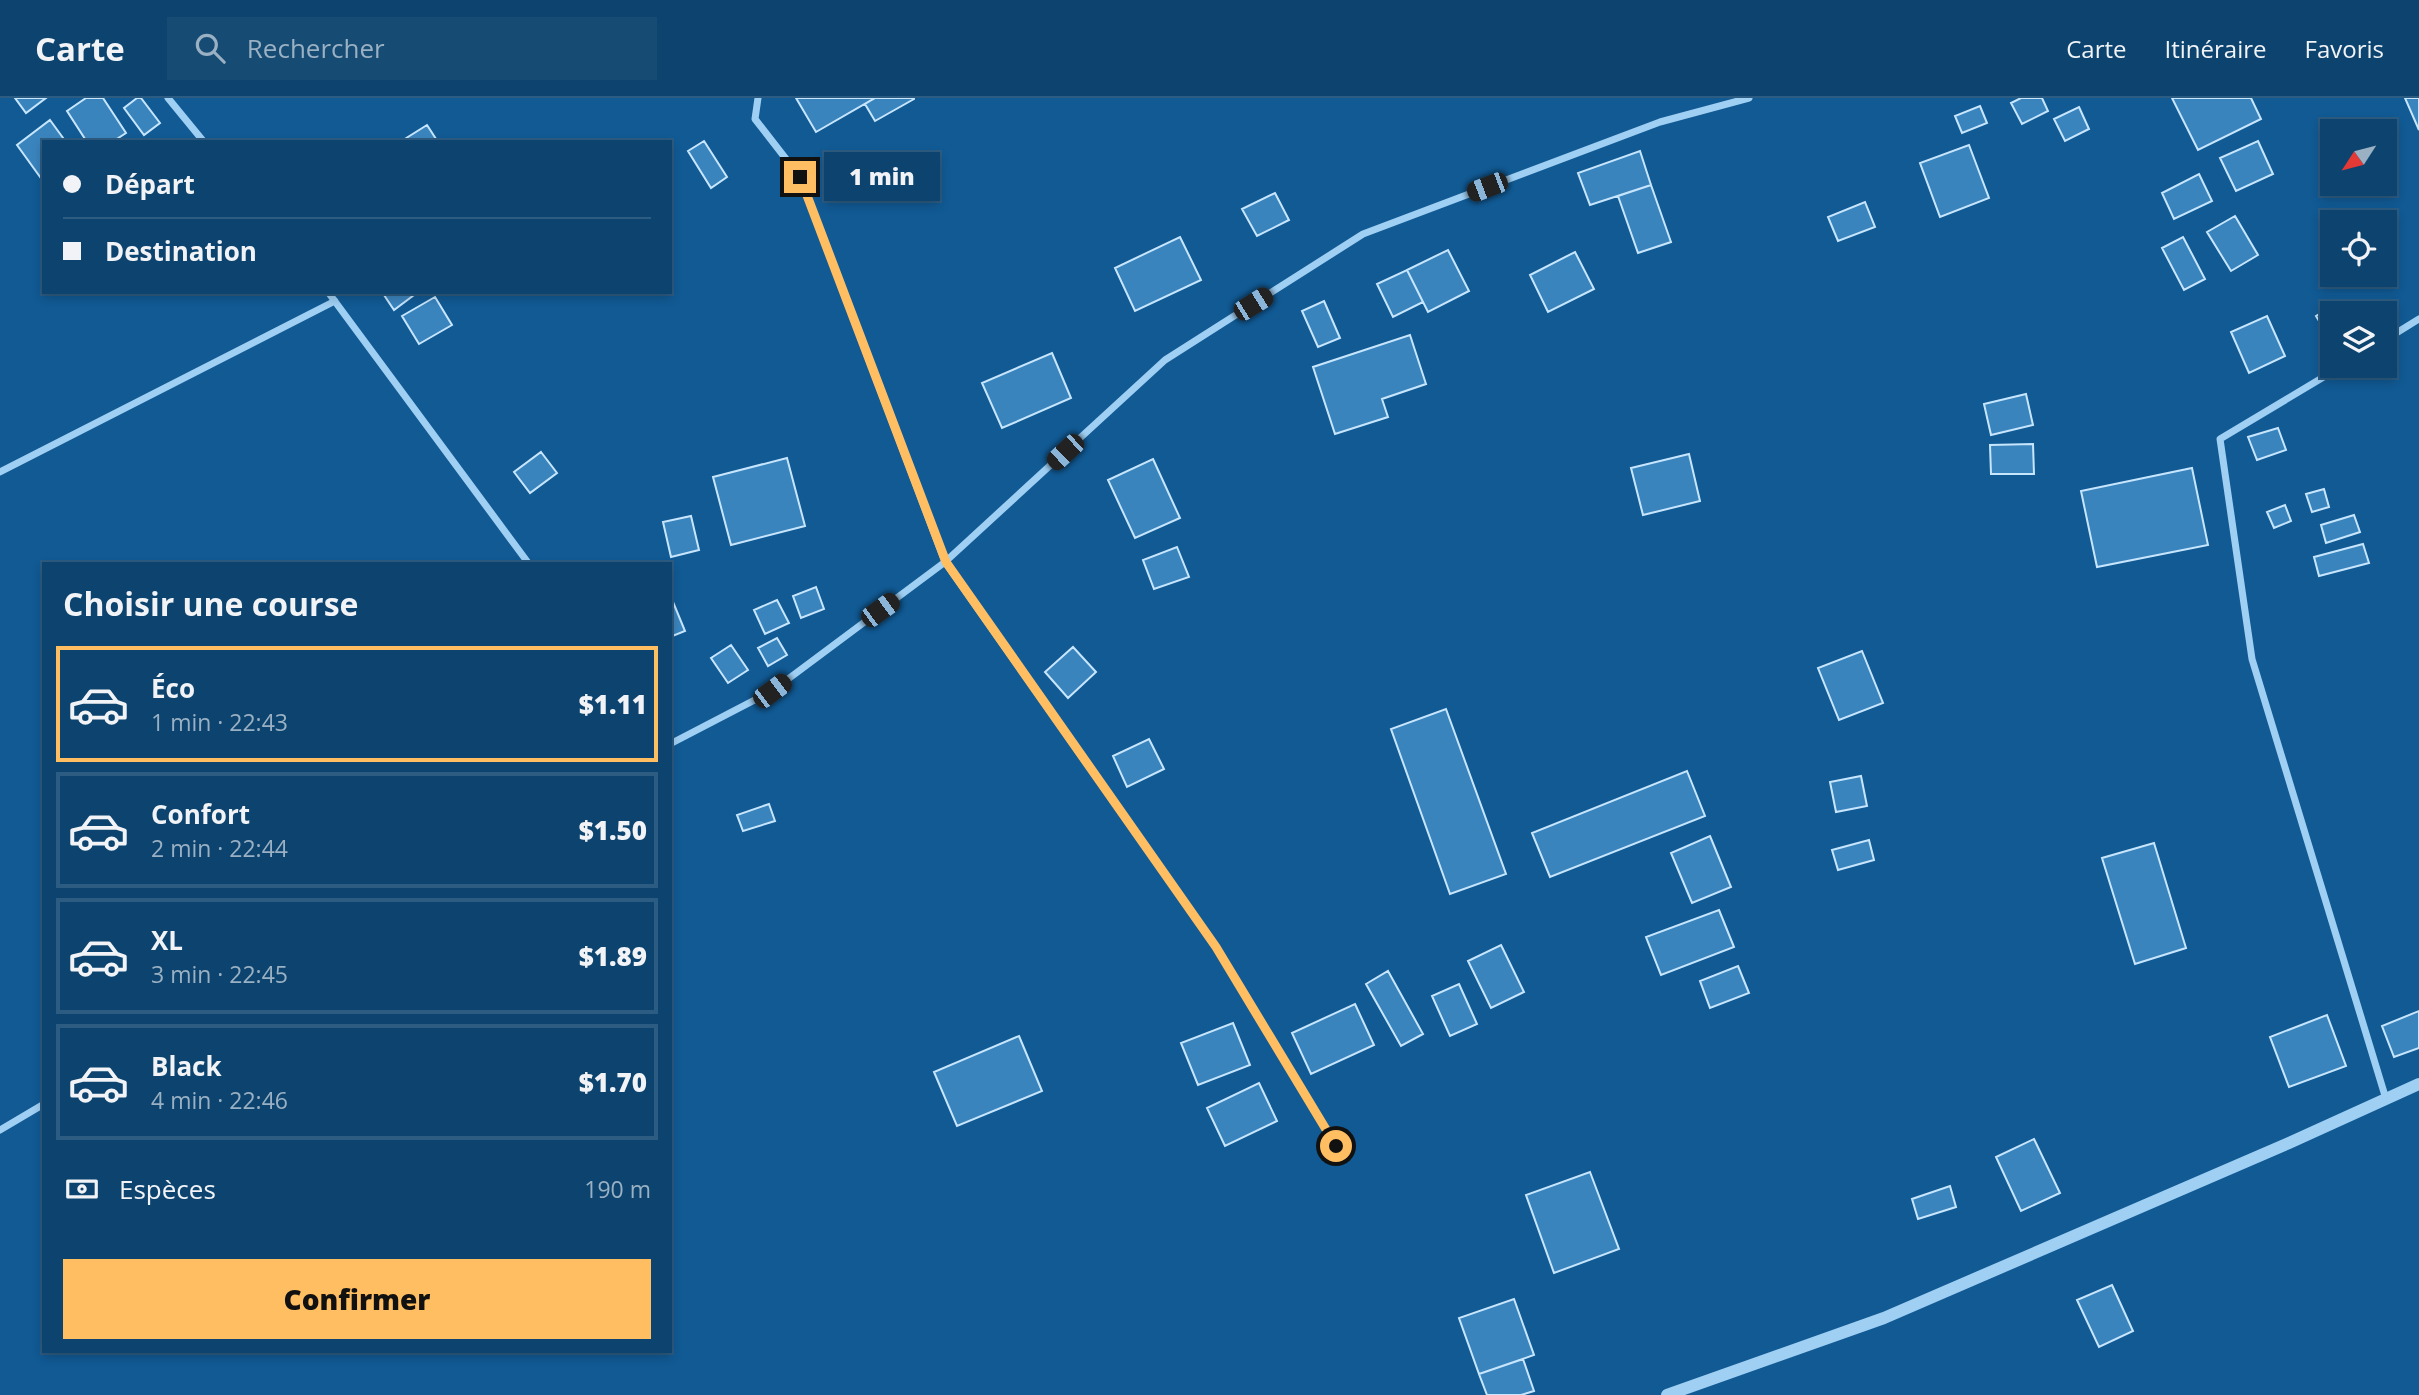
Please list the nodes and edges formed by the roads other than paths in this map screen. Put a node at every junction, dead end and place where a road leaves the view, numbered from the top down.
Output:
1 (168, 98) edge
2 (758, 98) edge
3 (1749, 98) edge
4 (202, 140) edge
5 (330, 294) edge
6 (335, 301) junction
7 (2419, 319) edge
8 (2397, 333) edge
9 (2322, 378) edge
10 (0, 472) edge
11 (528, 562) edge
12 (946, 562) junction
13 (672, 743) edge
14 (2419, 1084) edge
15 (2386, 1099) junction
16 (42, 1105) edge
17 (0, 1130) edge
18 (1336, 1146) dead end
19 (1667, 1395) edge

1 - 4 street
2 - 12 street
3 - 12 street
5 - 6 street
6 - 10 street
6 - 11 street
7 - 8 street
9 - 15 street
12 - 13 street
12 - 18 street
14 - 15 street
15 - 19 street
16 - 17 street

